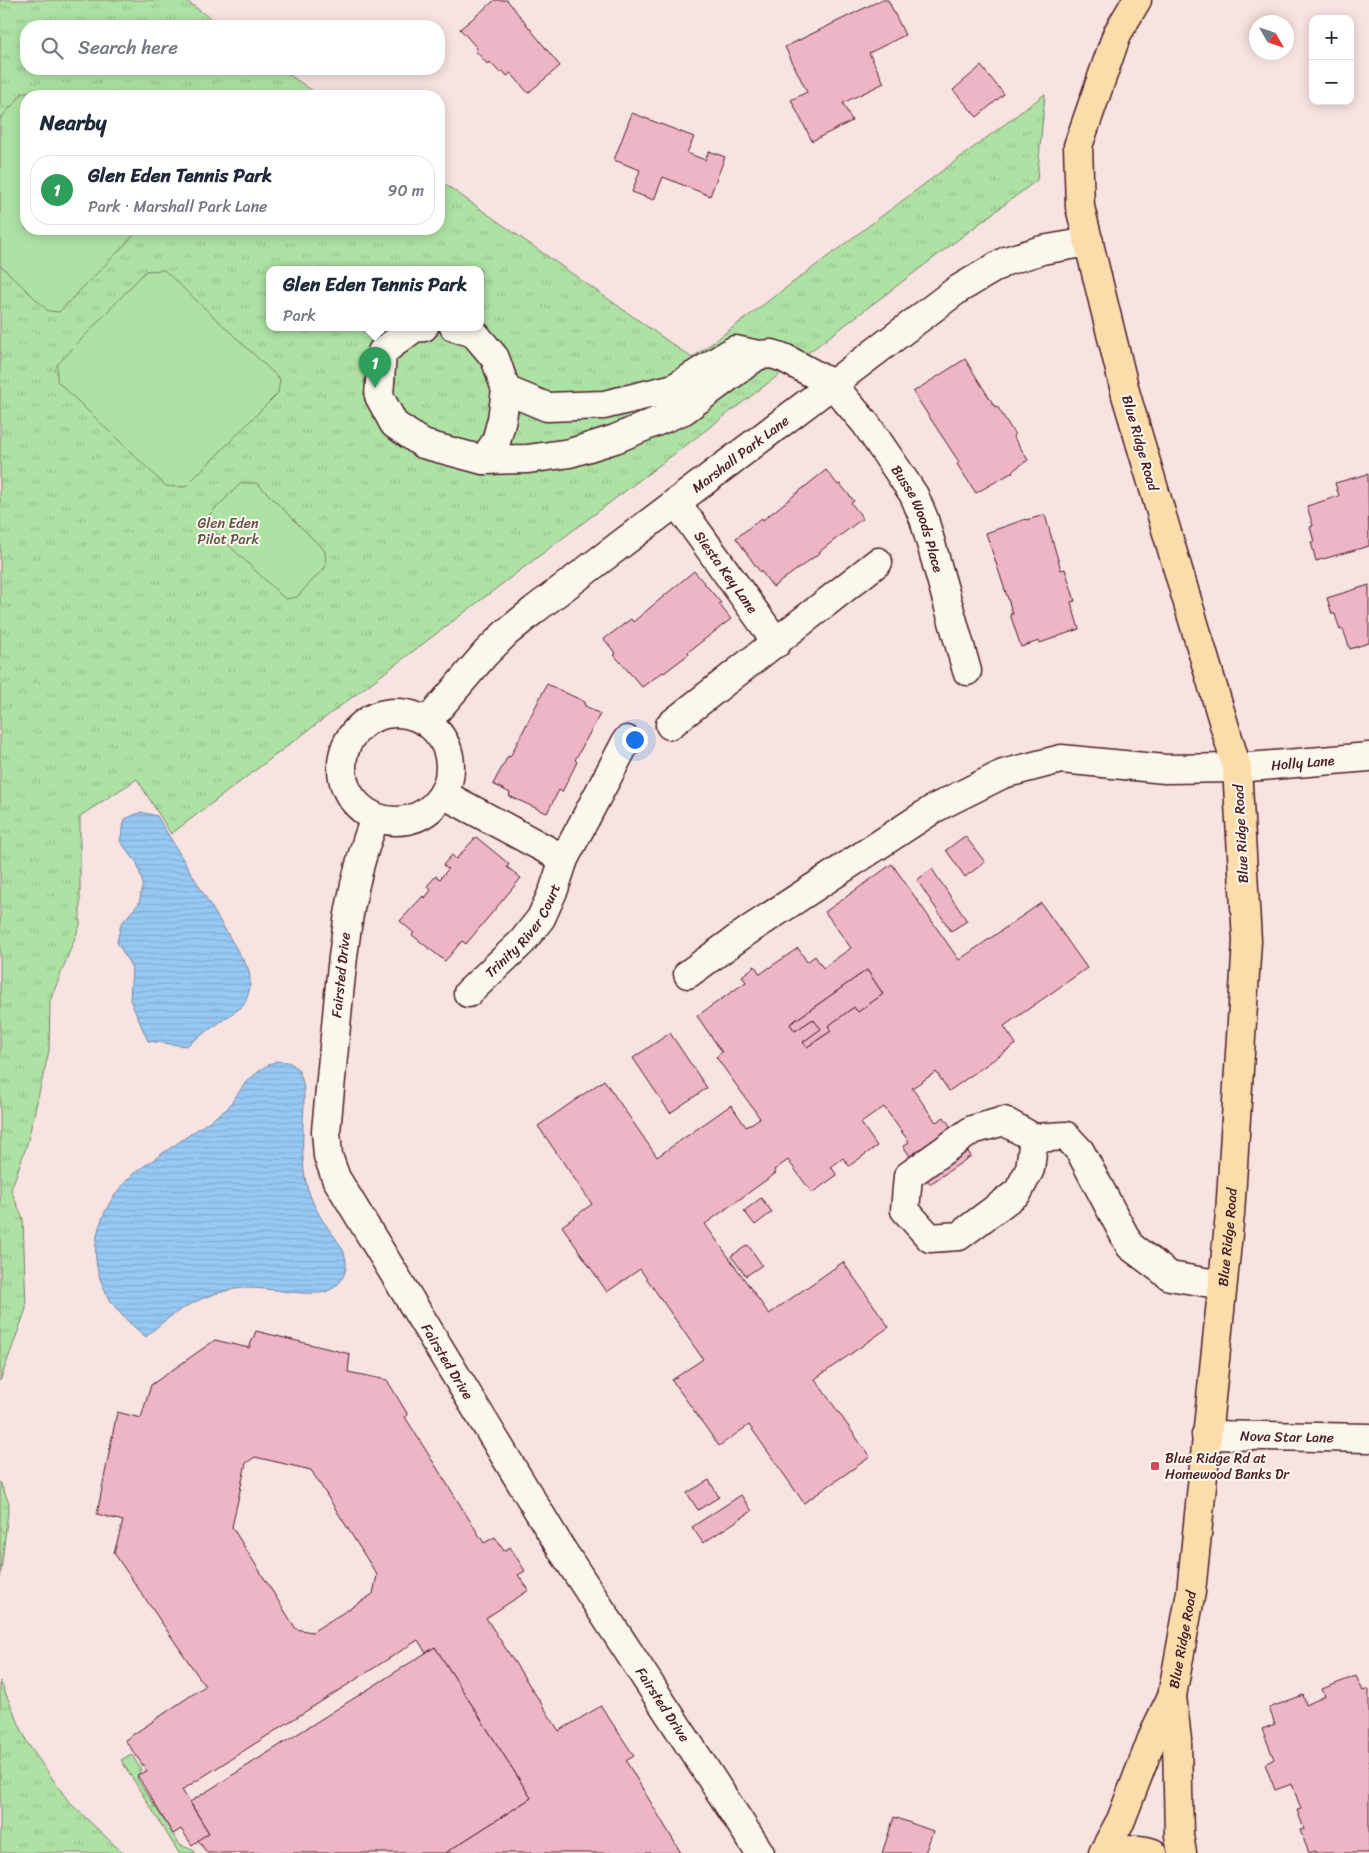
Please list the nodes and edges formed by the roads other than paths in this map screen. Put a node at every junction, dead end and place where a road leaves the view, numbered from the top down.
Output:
1 (1137, 0) edge
2 (1089, 242) junction
3 (410, 331) edge
4 (467, 331) edge
5 (758, 355) junction
6 (832, 384) junction
7 (506, 390) junction
8 (483, 460) junction
9 (676, 502) junction
10 (878, 562) dead end
11 (777, 642) junction
12 (967, 671) dead end
13 (427, 722) junction
14 (670, 725) dead end
15 (627, 740) dead end
16 (1369, 757) edge
17 (1237, 768) junction
18 (444, 794) junction
19 (375, 818) junction
20 (564, 859) junction
21 (688, 974) dead end
22 (468, 993) dead end
23 (1034, 1138) junction
24 (1222, 1285) junction
25 (1206, 1435) junction
26 (1369, 1438) edge
27 (1172, 1696) junction
28 (760, 1853) edge
29 (1103, 1853) edge
30 (1114, 1853) edge
31 (1153, 1853) edge
32 (1182, 1853) edge

1 - 2 main road, Blue Ridge Road
2 - 6 street, Marshall Park Lane
2 - 17 main road, Blue Ridge Road
3 - 8 street
4 - 7 street
5 - 6 street, Busse Woods Place
5 - 7 street, Busse Woods Place
5 - 8 street
6 - 9 street, Marshall Park Lane
6 - 12 street, Busse Woods Place
7 - 8 street
9 - 11 street, Siesta Key Lane
9 - 13 street, Marshall Park Lane
10 - 11 street
11 - 14 street
13 - 18 street
13 - 19 street
15 - 20 street, Trinity River Court
16 - 17 street, Holly Lane
17 - 21 street, Holly Lane
17 - 24 main road, Blue Ridge Road
18 - 19 street
18 - 20 street
19 - 28 street, Fairsted Drive
20 - 22 street, Trinity River Court
23 - 23 street
23 - 24 street
24 - 25 main road, Blue Ridge Road
25 - 26 street, Nova Star Lane
25 - 27 main road, Blue Ridge Road
27 - 29 main road, Blue Ridge Road
27 - 32 main road, Blue Ridge Road
30 - 31 main road

